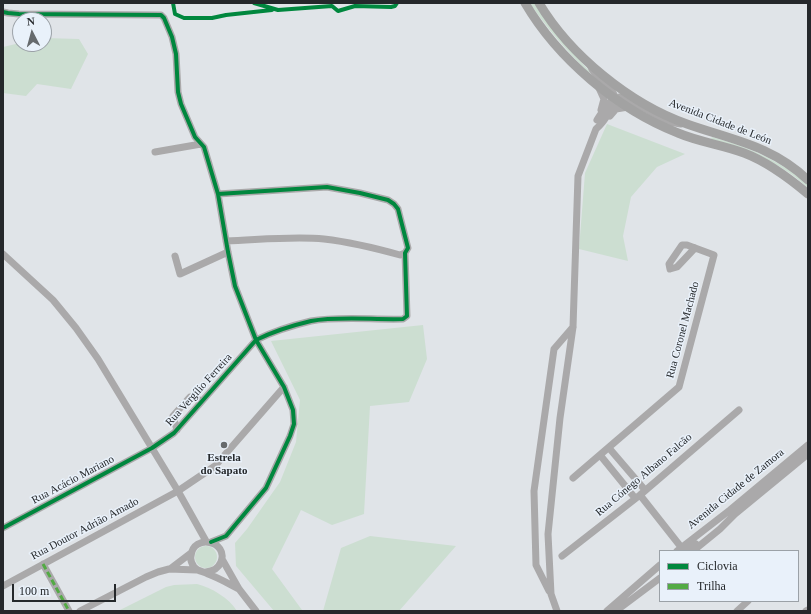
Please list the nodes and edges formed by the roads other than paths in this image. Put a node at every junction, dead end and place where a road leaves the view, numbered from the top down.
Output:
1 (525, 3) edge
2 (539, 3) edge
3 (3, 12) edge
4 (589, 63) junction
5 (597, 85) junction
6 (615, 99) junction
7 (628, 107) junction
8 (687, 124) junction
9 (598, 125) junction
10 (201, 144) junction
11 (155, 152) dead end
12 (808, 180) edge
13 (218, 194) junction
14 (808, 194) edge
15 (226, 241) junction
16 (695, 248) dead end
17 (228, 252) junction
18 (405, 253) junction
19 (3, 254) edge
20 (175, 256) dead end
21 (573, 327) junction
22 (256, 340) junction
23 (284, 387) junction
24 (202, 402) junction
25 (739, 410) dead end
26 (177, 430) junction
27 (808, 445) edge
28 (152, 448) junction
29 (609, 448) junction
30 (808, 454) edge
31 (600, 455) junction
32 (573, 478) dead end
33 (178, 492) junction
34 (640, 494) junction
35 (198, 527) junction
36 (3, 528) edge
37 (226, 536) junction
38 (710, 536) junction
39 (208, 542) junction
40 (680, 550) edge
41 (694, 550) edge
42 (192, 551) junction
43 (222, 556) junction
44 (562, 556) dead end
45 (43, 564) junction
46 (659, 566) edge
47 (170, 569) junction
48 (197, 570) junction
49 (206, 572) junction
50 (659, 579) edge
51 (3, 586) edge
52 (239, 589) junction
53 (551, 594) junction
54 (747, 602) edge
55 (69, 611) edge
56 (80, 611) edge
57 (256, 611) edge
58 (557, 611) edge
59 (607, 611) edge
60 (616, 611) edge
61 (737, 611) edge

1 - 5 main road, Avenida Cidade de León
2 - 4 main road, Avenida Cidade de León
3 - 10 street
4 - 6 street
4 - 8 main road, Avenida Cidade de León
5 - 6 main road, Avenida Cidade de León
5 - 9 street
6 - 7 main road, Avenida Cidade de León
6 - 8 street
6 - 9 street
7 - 9 street
7 - 14 main road, Avenida Cidade de León
8 - 12 main road, Avenida Cidade de León
9 - 21 street
10 - 11 street
10 - 13 street
13 - 15 street
13 - 18 street
15 - 17 street
15 - 18 street
16 - 29 street, Rua Coronel Machado
17 - 20 street
17 - 22 street
18 - 22 street
19 - 28 street
21 - 53 street
21 - 53 street
22 - 23 street
22 - 24 street, Rua Vergílio Ferreira
23 - 33 street, Rua Doutor Adrião Amado
23 - 37 street
24 - 26 street, Rua Vergílio Ferreira
24 - 26 street
25 - 34 street, Rua Cónego Albano Falcão
26 - 28 street, Rua Vergílio Ferreira
27 - 40 street, Avenida Cidade de Zamora
28 - 33 street
28 - 36 street, Rua Acácio Mariano
29 - 31 street, Rua Coronel Machado
29 - 34 street
30 - 38 street, Avenida Cidade de Zamora
31 - 32 street, Rua Coronel Machado
31 - 34 street
33 - 35 street
33 - 45 street, Rua Doutor Adrião Amado
34 - 40 street
34 - 44 street, Rua Cónego Albano Falcão
35 - 39 street
35 - 42 street
37 - 39 street
37 - 43 street
38 - 40 street
38 - 41 street, Avenida Cidade de Zamora
39 - 42 street
39 - 43 street
42 - 47 street
42 - 48 street
43 - 49 street
43 - 52 street
45 - 51 street, Rua Doutor Adrião Amado
45 - 55 street
46 - 59 street
47 - 48 street
47 - 56 street
48 - 49 street
49 - 52 street
50 - 60 street
52 - 57 street
53 - 58 street
54 - 61 street

